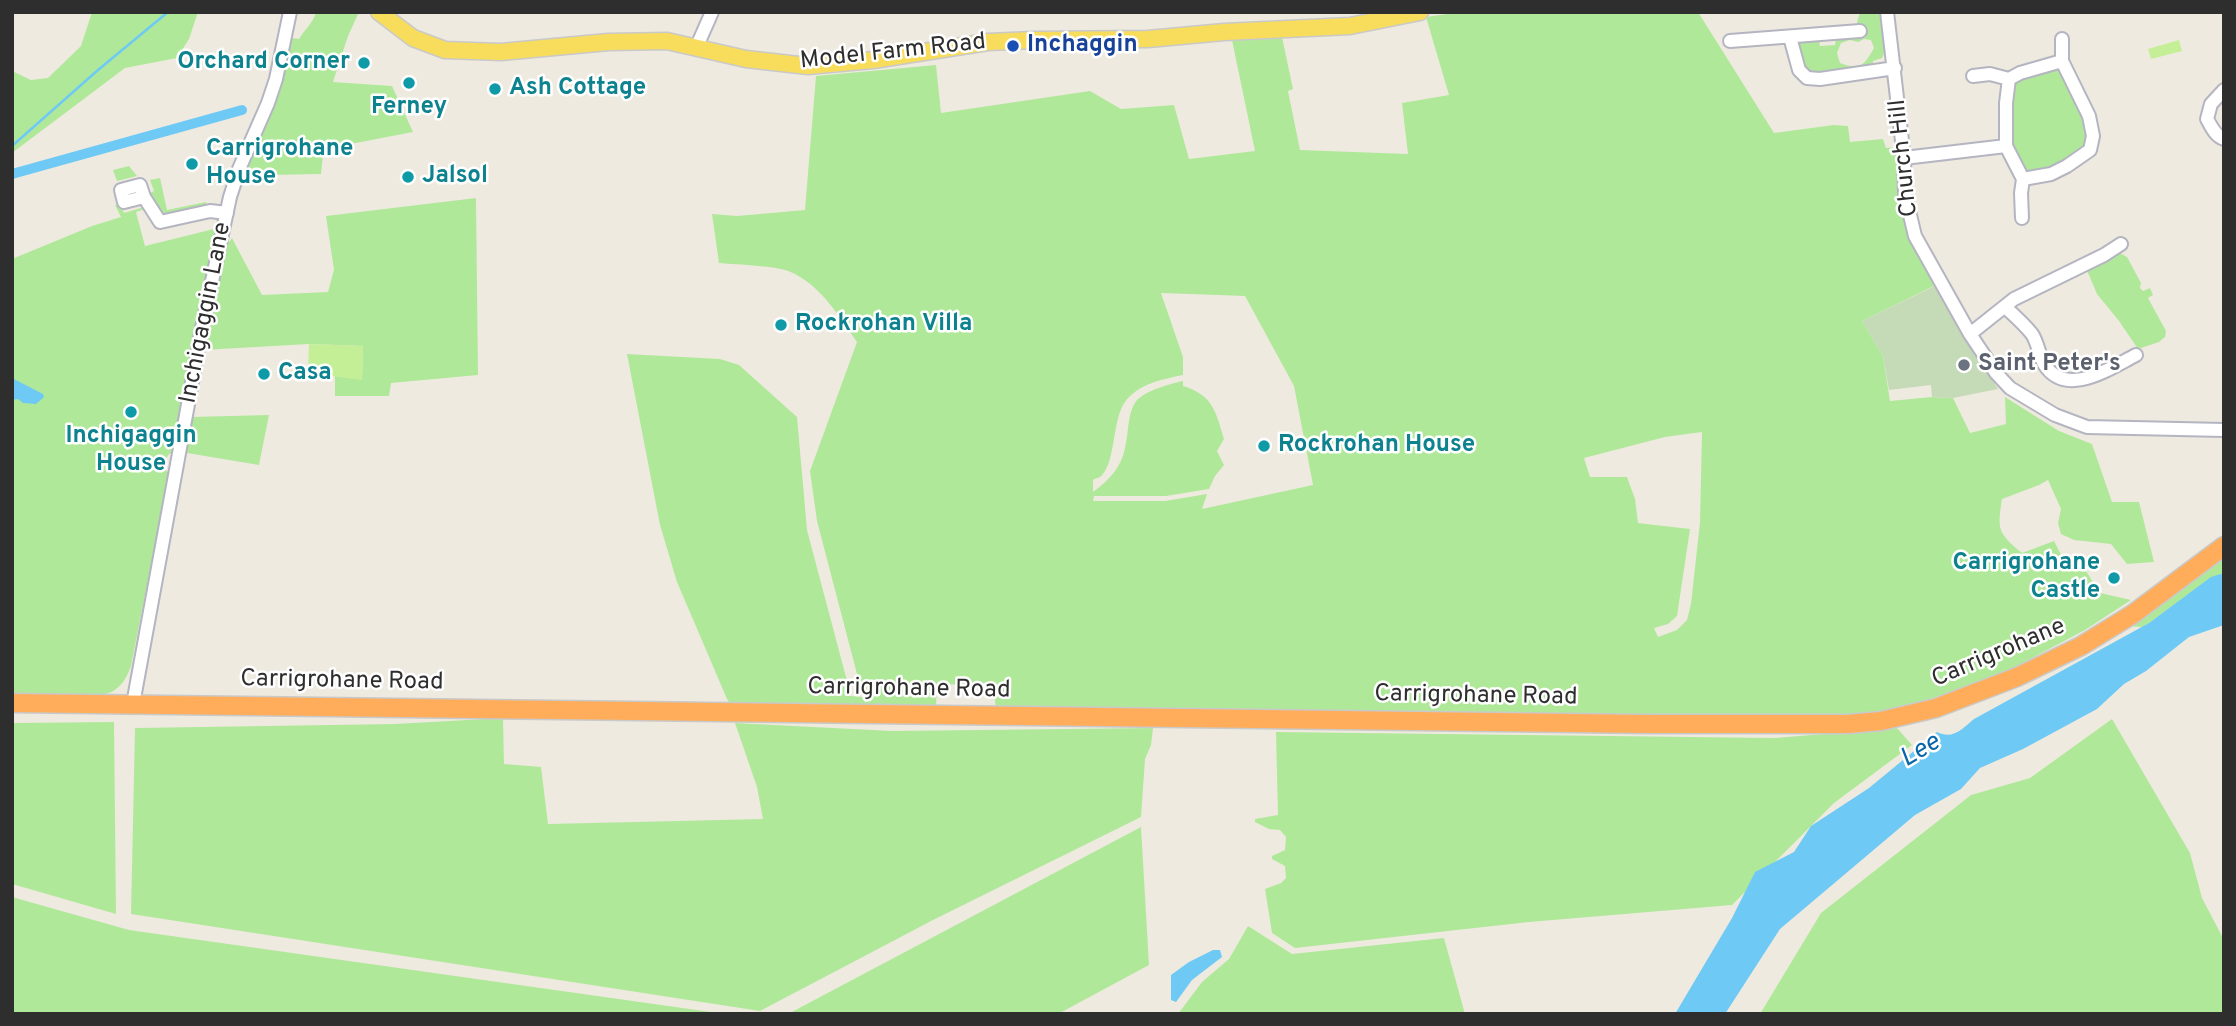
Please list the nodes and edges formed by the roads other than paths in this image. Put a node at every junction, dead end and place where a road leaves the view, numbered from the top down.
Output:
1 (290, 12) edge
2 (379, 12) edge
3 (712, 12) edge
4 (1420, 12) edge
5 (1887, 12) edge
6 (1860, 31) dead end
7 (1790, 37) junction
8 (2063, 39) dead end
9 (1730, 41) dead end
10 (697, 46) junction
11 (2062, 61) junction
12 (1895, 68) junction
13 (1973, 76) dead end
14 (2009, 79) junction
15 (2224, 90) edge
16 (2224, 139) edge
17 (2006, 146) junction
18 (1904, 158) junction
19 (2023, 179) junction
20 (144, 197) dead end
21 (227, 213) junction
22 (2022, 218) dead end
23 (2120, 244) dead end
24 (2005, 307) junction
25 (1970, 334) junction
26 (2136, 355) dead end
27 (2224, 430) edge
28 (2224, 546) edge
29 (12, 703) edge
30 (132, 704) junction
31 (1806, 725) joint

1 - 21 street, Inchigaggin Lane
2 - 10 main road, Model Farm Road
3 - 10 street
4 - 10 main road, Model Farm Road
5 - 12 street, Church Hill
6 - 7 street
7 - 9 street
7 - 12 street
8 - 11 street
11 - 14 street
11 - 19 street
12 - 18 street, Church Hill
13 - 14 street
14 - 17 street
15 - 16 street
17 - 18 street
17 - 19 street
18 - 25 street, Church Hill
19 - 22 street
20 - 21 street
21 - 30 street, Inchigaggin Lane
23 - 24 street
24 - 25 street
24 - 26 street
25 - 27 street, Church Hill
28 - 31 highway, Carrigrohane
29 - 30 highway, Carrigrohane Road
30 - 31 highway, Carrigrohane Road

